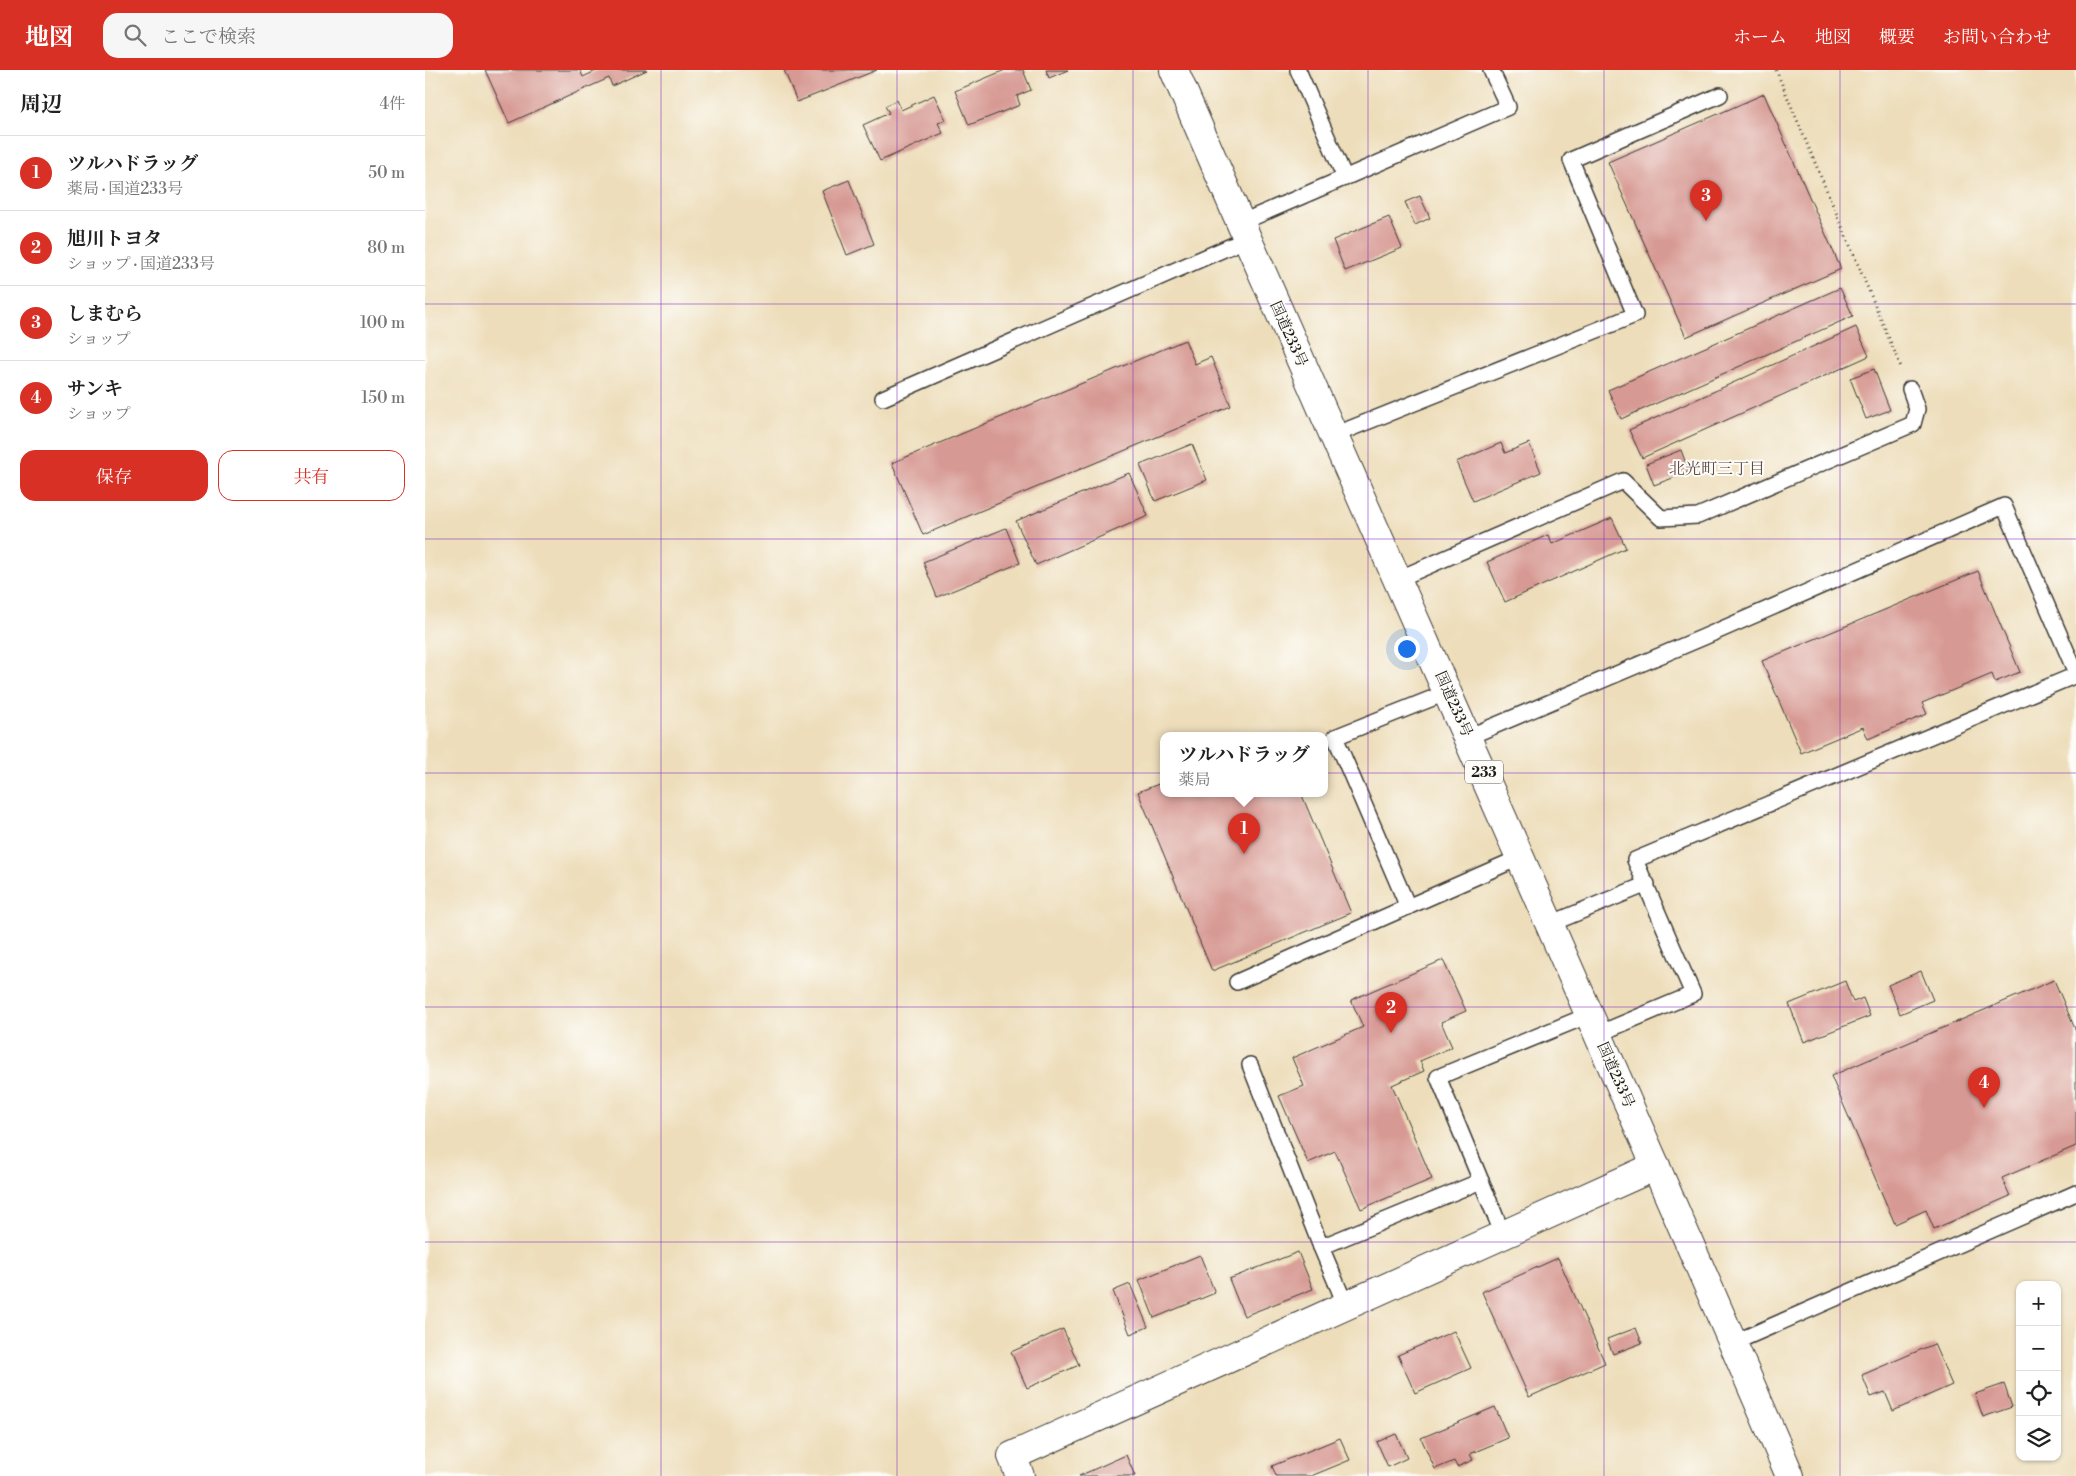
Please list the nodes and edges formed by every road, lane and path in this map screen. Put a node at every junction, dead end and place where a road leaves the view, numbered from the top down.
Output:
1 (1174, 70) edge
2 (1298, 70) edge
3 (1491, 70) edge
4 (1776, 70) edge
5 (1720, 95) dead end
6 (1345, 178) junction
7 (1244, 231) junction
8 (1910, 389) joint
9 (883, 398) dead end
10 (1334, 435) junction
11 (1398, 579) junction
12 (2076, 674) edge
13 (1448, 692) junction
14 (1468, 737) junction
15 (1521, 857) junction
16 (1647, 884) junction
17 (1408, 907) junction
18 (1550, 924) junction
19 (1237, 982) dead end
20 (1594, 1024) junction
21 (1250, 1065) dead end
22 (1656, 1166) junction
23 (1481, 1181) junction
24 (2076, 1193) edge
25 (1503, 1235) junction
26 (1321, 1246) junction
27 (1346, 1306) junction
28 (1733, 1343) junction
29 (1020, 1476) edge
30 (1790, 1476) edge

1 - 7 main road, 国道233号 / 233
2 - 6 lane
3 - 6 lane
4 - 8 path
5 - 10 lane
6 - 7 lane
7 - 9 lane
7 - 10 main road, 国道233号 / 233
8 - 11 lane
10 - 11 main road, 国道233号 / 233
11 - 13 main road, 国道233号 / 233
12 - 14 lane
12 - 16 lane
13 - 14 main road, 国道233号 / 233
13 - 17 lane
14 - 15 main road, 国道233号 / 233
15 - 17 lane
15 - 18 main road, 国道233号 / 233
16 - 18 lane
16 - 20 lane
17 - 19 lane
18 - 20 main road, 国道233号 / 233
20 - 22 main road, 国道233号 / 233
20 - 23 lane
21 - 26 lane
22 - 25 main road
22 - 28 main road, 国道233号 / 233
23 - 25 lane
23 - 26 lane
24 - 28 lane
25 - 27 main road
26 - 27 lane
27 - 29 main road
28 - 30 main road, 国道233号 / 233

